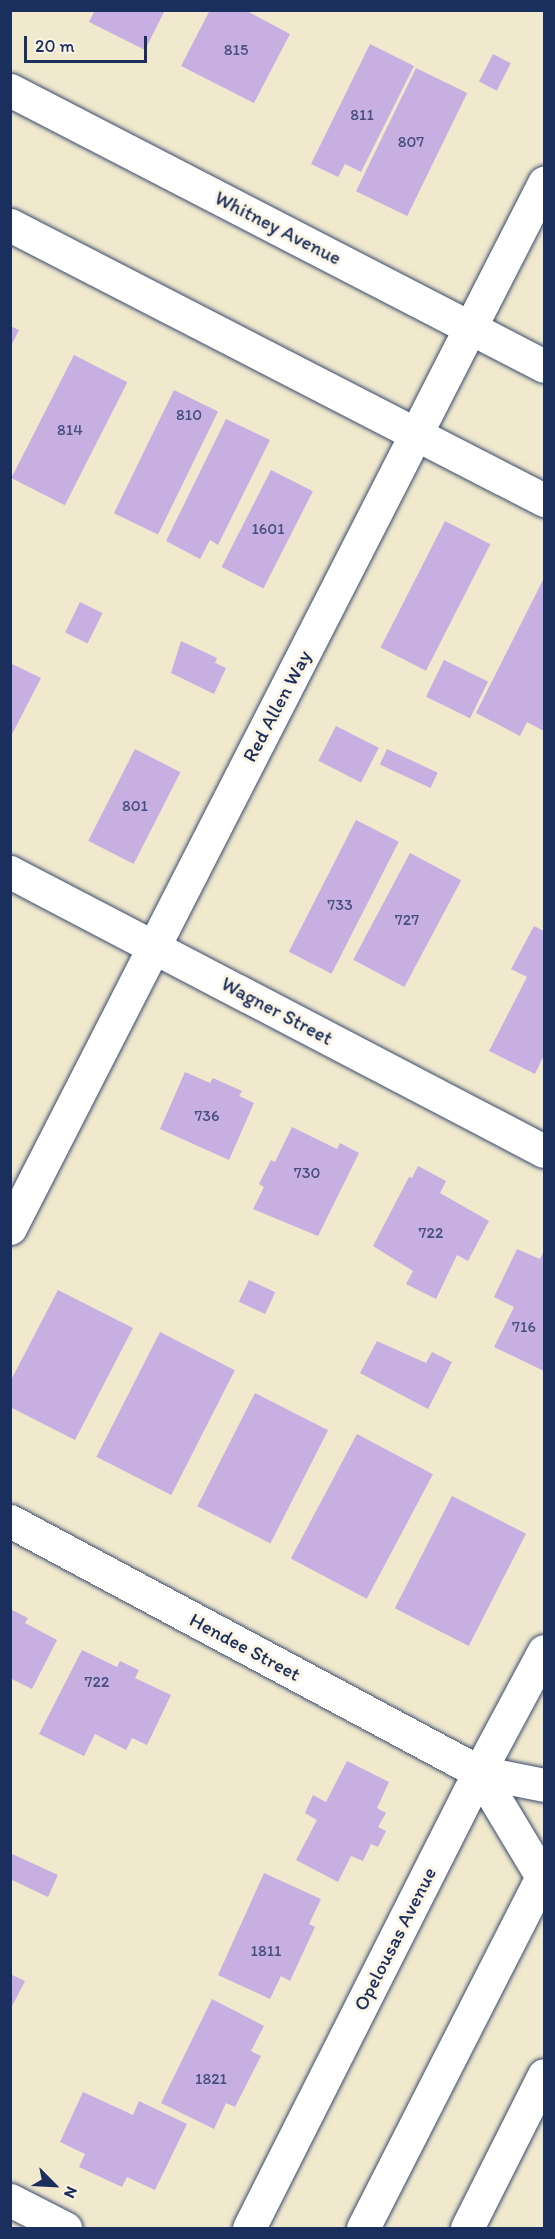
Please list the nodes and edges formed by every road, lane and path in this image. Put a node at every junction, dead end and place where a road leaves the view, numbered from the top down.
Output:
1 (10, 90) edge
2 (544, 183) edge
3 (10, 225) edge
4 (471, 327) junction
5 (544, 366) edge
6 (418, 436) junction
7 (544, 500) edge
8 (10, 872) edge
9 (152, 946) junction
10 (544, 1151) edge
11 (10, 1228) edge
12 (10, 1521) edge
13 (544, 1651) edge
14 (479, 1772) junction
15 (544, 1785) edge
16 (543, 1877) edge
17 (544, 2075) edge
18 (10, 2200) edge
19 (65, 2229) edge
20 (249, 2229) edge
21 (363, 2229) edge
22 (467, 2229) edge

1 - 4 street, Whitney Avenue
2 - 4 street, Red Allen Way
3 - 6 street
4 - 5 street, Whitney Avenue
4 - 6 street, Red Allen Way
6 - 7 street
6 - 9 street, Red Allen Way
8 - 9 street, Wagner Street
9 - 10 street, Wagner Street
9 - 11 street, Red Allen Way
12 - 14 street, Hendee Street
13 - 14 street, Opelousas Avenue
14 - 15 street, Hendee Street
14 - 16 street
14 - 20 street, Opelousas Avenue
16 - 21 street
17 - 22 street
18 - 19 street

